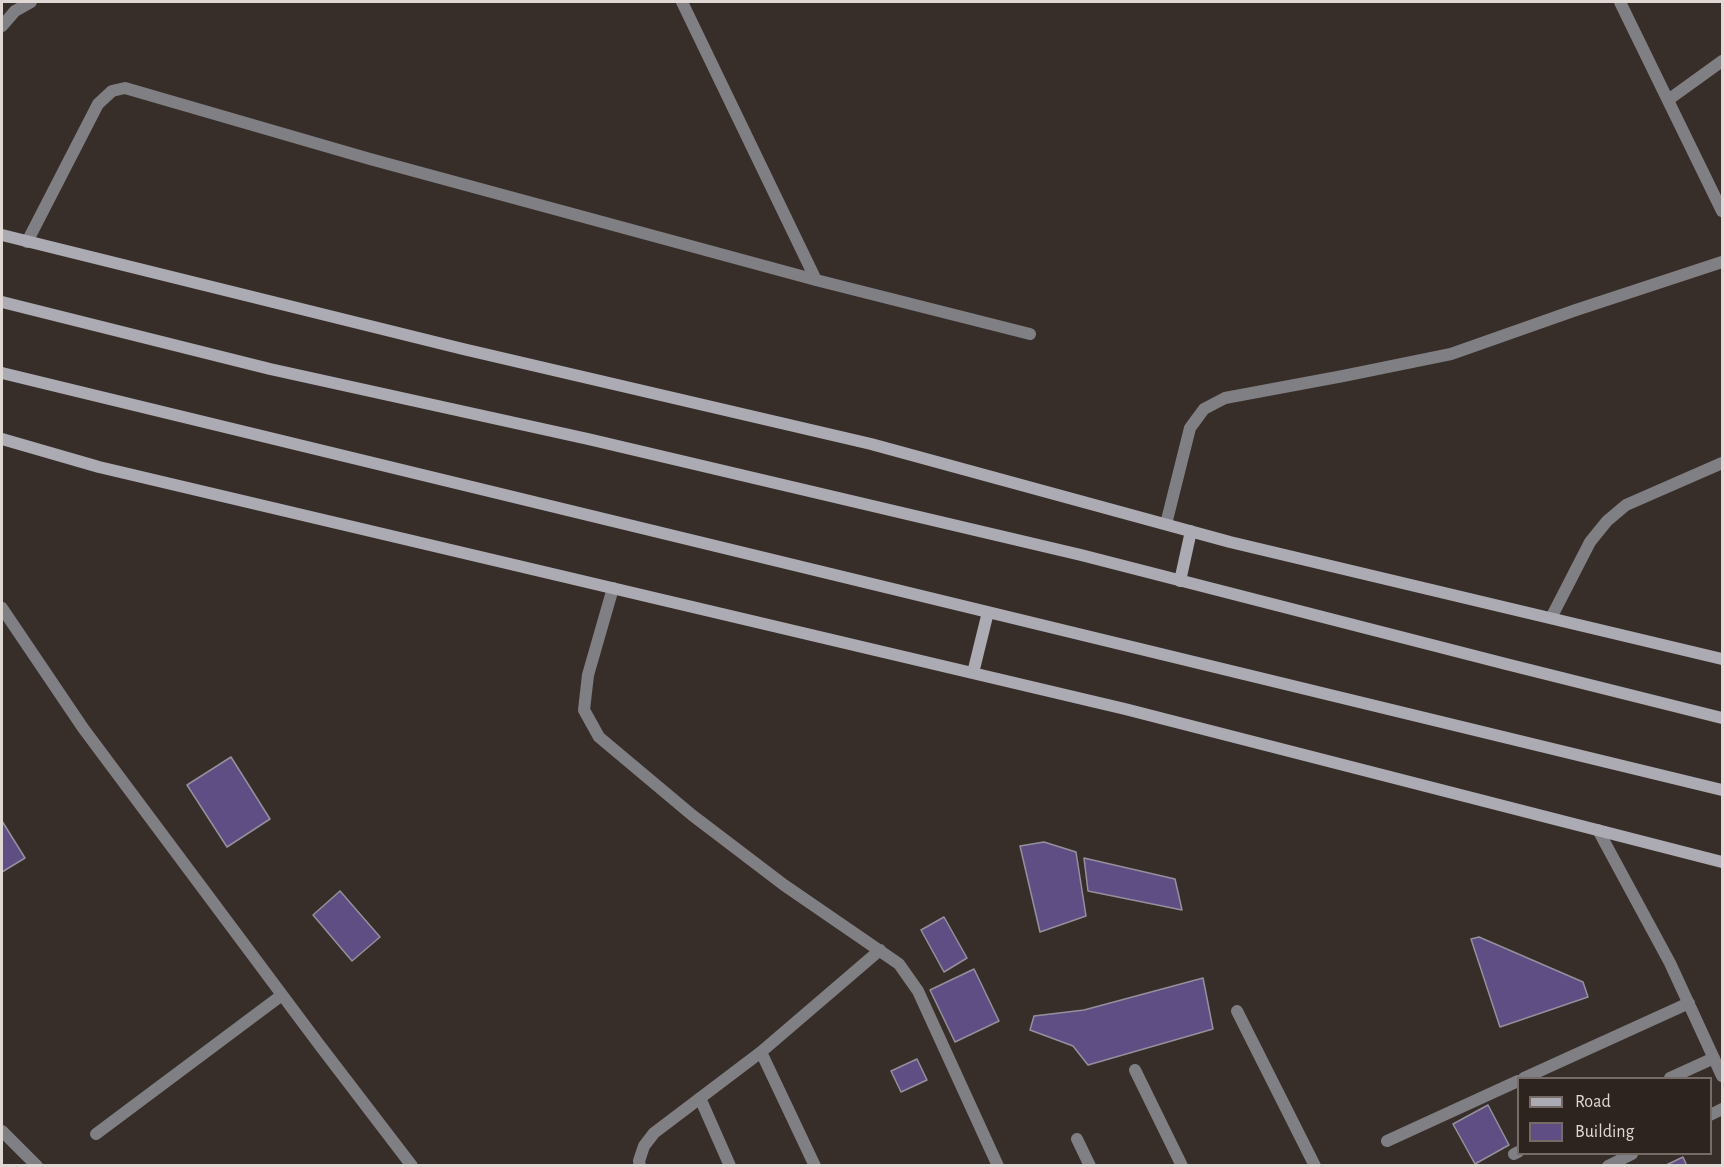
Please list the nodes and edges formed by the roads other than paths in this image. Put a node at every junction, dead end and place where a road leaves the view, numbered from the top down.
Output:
1 (31, 2) edge
2 (682, 2) edge
3 (1620, 2) edge
4 (2, 26) edge
5 (1722, 61) edge
6 (1668, 100) junction
7 (1722, 211) edge
8 (2, 235) edge
9 (27, 242) junction
10 (1722, 262) edge
11 (816, 280) junction
12 (2, 302) edge
13 (1030, 334) dead end
14 (2, 373) edge
15 (2, 439) edge
16 (1722, 463) edge
17 (1166, 524) junction
18 (1191, 531) junction
19 (1180, 581) junction
20 (613, 588) junction
21 (2, 608) edge
22 (988, 612) junction
23 (1551, 618) junction
24 (1722, 659) edge
25 (973, 674) junction
26 (1722, 718) edge
27 (1722, 790) edge
28 (1598, 830) junction
29 (1722, 862) edge
30 (880, 950) junction
31 (282, 994) junction
32 (1689, 1003) junction
33 (1237, 1011) dead end
34 (761, 1052) junction
35 (1714, 1058) junction
36 (1135, 1070) dead end
37 (1722, 1076) edge
38 (1526, 1077) edge
39 (1672, 1077) edge
40 (1517, 1081) edge
41 (700, 1098) junction
42 (2, 1131) edge
43 (96, 1134) dead end
44 (1077, 1138) dead end
45 (1386, 1141) dead end
46 (1630, 1155) edge
47 (37, 1166) edge
48 (412, 1166) edge
49 (640, 1166) edge
50 (730, 1166) edge
51 (816, 1166) edge
52 (998, 1166) edge
53 (1090, 1166) edge
54 (1182, 1166) edge
55 (1315, 1166) edge
56 (1608, 1166) edge

1 - 4 street
2 - 11 street
3 - 6 street
5 - 6 street
6 - 7 street
8 - 9 main road
9 - 11 street
9 - 17 main road
10 - 17 street
11 - 13 street
12 - 19 main road
14 - 22 main road
15 - 20 main road
16 - 23 street
17 - 18 main road
18 - 19 main road
18 - 23 main road
19 - 26 main road
20 - 25 main road
20 - 30 street
21 - 31 street
22 - 25 main road
22 - 27 main road
23 - 24 main road
25 - 28 main road
28 - 29 main road
28 - 32 street
30 - 34 street
30 - 52 street
31 - 43 street
31 - 48 street
32 - 35 street
32 - 38 street
33 - 55 street
34 - 41 street
34 - 51 street
35 - 37 street
35 - 39 street
36 - 54 street
40 - 45 street
41 - 49 street
41 - 50 street
42 - 47 street
44 - 53 street
46 - 56 street

